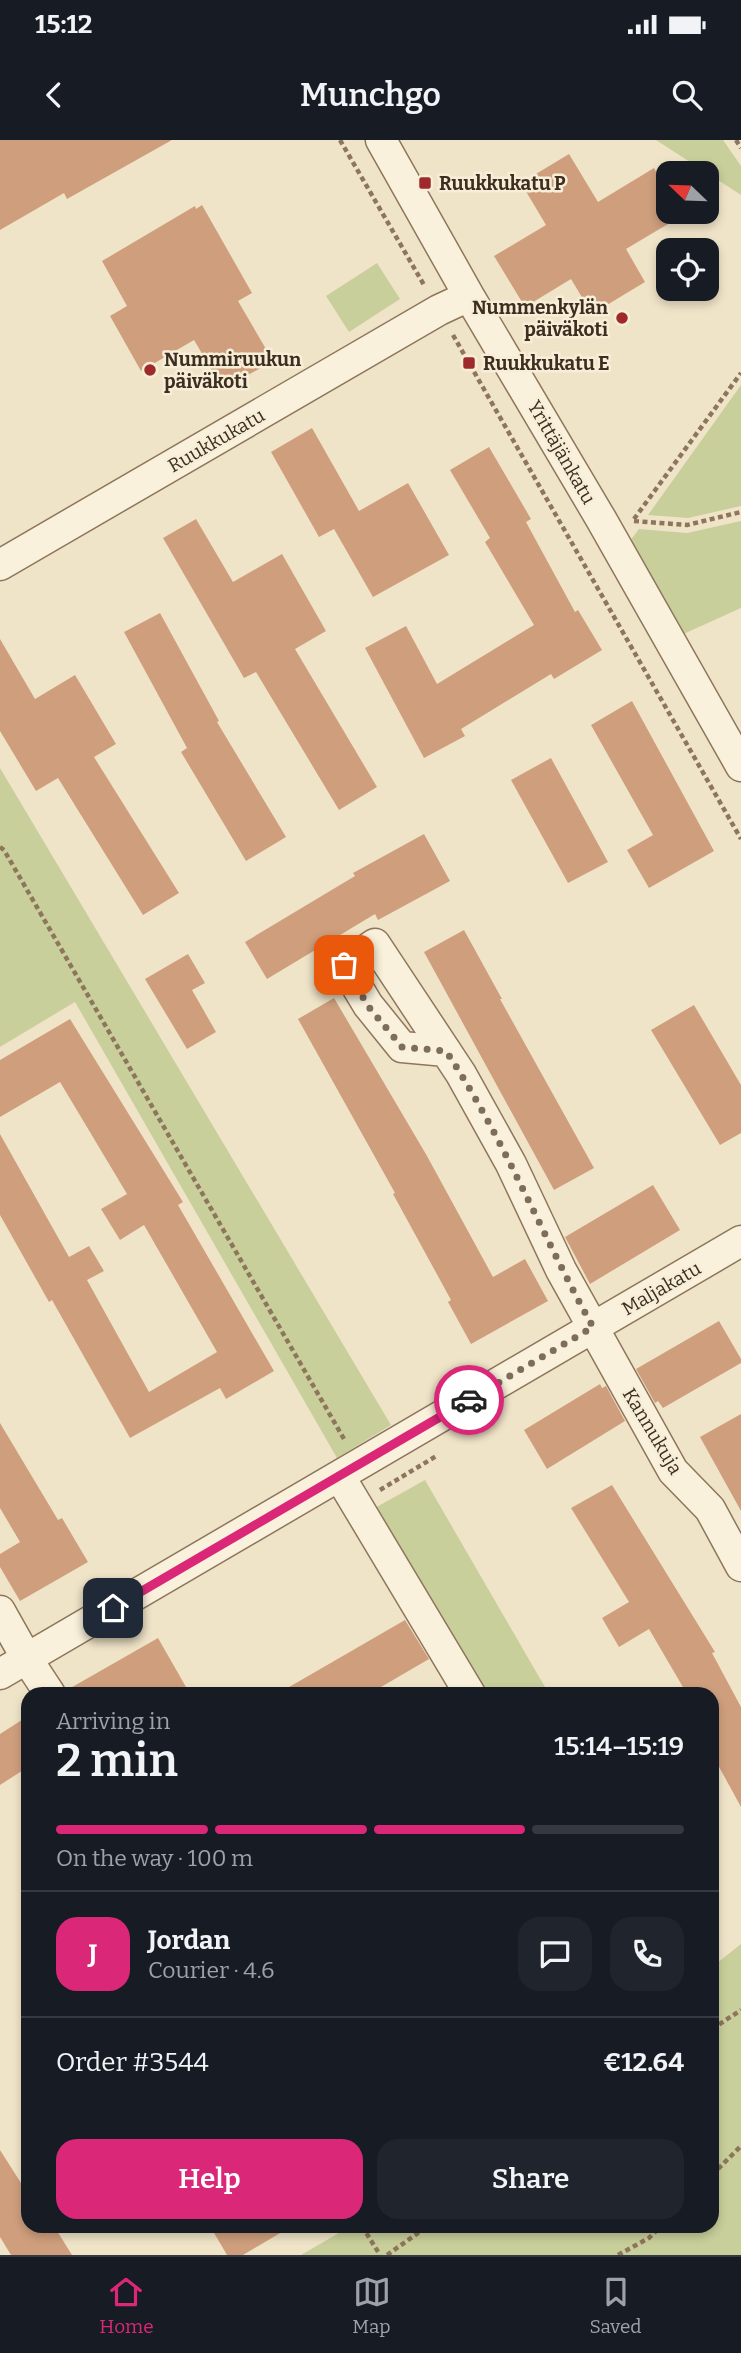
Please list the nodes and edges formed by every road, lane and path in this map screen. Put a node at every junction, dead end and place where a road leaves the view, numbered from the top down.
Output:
1 (340, 140) edge
2 (381, 140) edge
3 (736, 140) edge
4 (741, 148) edge
5 (469, 296) junction
6 (439, 310) junction
7 (741, 373) edge
8 (741, 512) edge
9 (633, 521) junction
10 (616, 545) junction
11 (0, 565) edge
12 (586, 568) junction
13 (741, 766) edge
14 (741, 839) edge
15 (0, 847) edge
16 (446, 1051) dead end
17 (741, 1241) edge
18 (593, 1327) junction
19 (350, 1471) junction
20 (741, 1566) edge
21 (0, 1611) edge
22 (27, 1659) junction
23 (0, 1674) edge
24 (45, 1687) edge
25 (466, 1687) edge
26 (741, 2010) edge
27 (719, 2024) edge
28 (741, 2146) edge
29 (719, 2168) edge
30 (366, 2233) edge
31 (418, 2233) edge
32 (654, 2233) edge
33 (380, 2255) edge
34 (387, 2255) edge
35 (618, 2255) edge

1 - 6 path
2 - 5 street, Yrittäjänkatu
3 - 4 path
5 - 6 street, Ruukkukatu
5 - 10 street, Yrittäjänkatu
6 - 11 street, Ruukkukatu
6 - 12 path
7 - 9 path
8 - 9 path
9 - 10 path
10 - 12 path
10 - 13 street, Yrittäjänkatu
12 - 14 path
15 - 19 path
16 - 18 street, Kannukuja
17 - 18 street, Maljakatu
18 - 19 street, Maljakatu
18 - 20 street, Kannukuja
19 - 22 street, Maljakatu
19 - 25 street
21 - 22 street
22 - 23 street, Maljakatu
22 - 24 street
26 - 27 path
28 - 29 path
30 - 33 path
31 - 34 path
32 - 35 path

